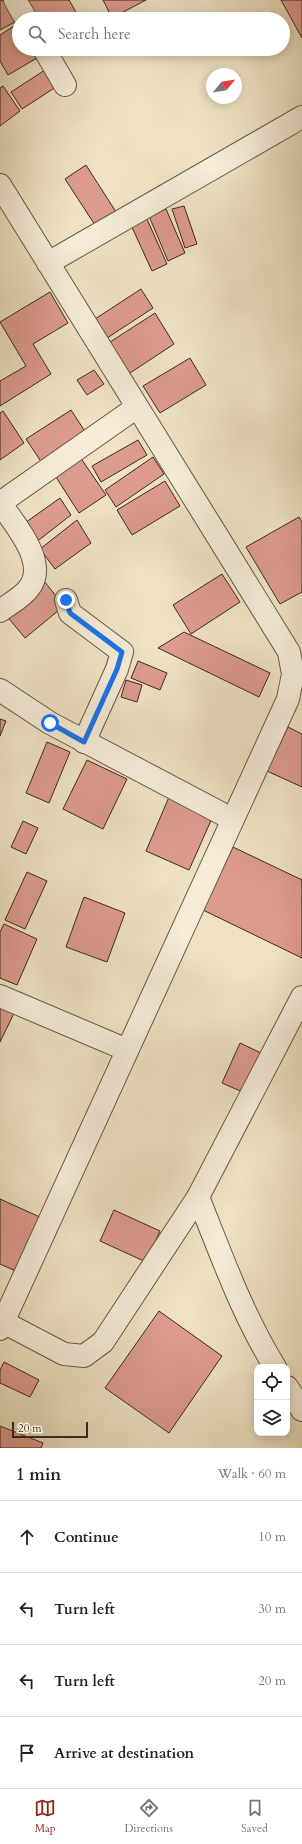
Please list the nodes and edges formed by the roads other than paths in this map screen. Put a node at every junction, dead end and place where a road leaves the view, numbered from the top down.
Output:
1 (15, 0) edge
2 (22, 12) edge
3 (48, 56) edge
4 (65, 85) dead end
5 (302, 117) edge
6 (0, 185) edge
7 (48, 263) junction
8 (137, 407) junction
9 (0, 503) edge
10 (66, 600) dead end
11 (0, 611) edge
12 (0, 690) edge
13 (84, 742) junction
14 (232, 819) junction
15 (0, 996) edge
16 (302, 997) edge
17 (127, 1050) junction
18 (198, 1196) junction
19 (2, 1326) edge
20 (273, 1364) edge
21 (290, 1392) edge
22 (302, 1410) edge

1 - 2 street
3 - 4 street
5 - 7 street
6 - 7 street
7 - 8 street
8 - 9 street
8 - 14 street
9 - 11 street
10 - 13 street
12 - 13 street
13 - 14 street
14 - 17 street
15 - 17 street
16 - 18 street
17 - 19 street
18 - 19 street
18 - 20 street
21 - 22 street

